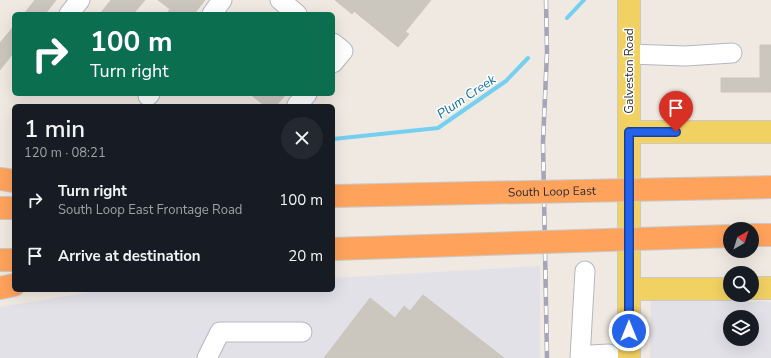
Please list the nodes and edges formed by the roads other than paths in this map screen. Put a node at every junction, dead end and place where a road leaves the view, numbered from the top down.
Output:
1 (80, 0) edge
2 (222, 0) edge
3 (280, 0) edge
4 (629, 0) edge
5 (71, 12) edge
6 (213, 12) edge
7 (295, 12) edge
8 (335, 45) edge
9 (732, 53) dead end
10 (629, 54) junction
11 (335, 61) edge
12 (305, 96) edge
13 (299, 104) edge
14 (629, 132) junction
15 (771, 132) edge
16 (0, 180) edge
17 (12, 181) edge
18 (771, 187) edge
19 (335, 196) edge
20 (0, 208) edge
21 (12, 208) edge
22 (759, 235) edge
23 (771, 235) edge
24 (723, 236) edge
25 (335, 249) edge
26 (0, 260) edge
27 (12, 260) edge
28 (585, 271) dead end
29 (12, 285) edge
30 (0, 288) edge
31 (759, 288) edge
32 (771, 288) edge
33 (723, 289) edge
34 (629, 290) junction
35 (302, 332) dead end
36 (207, 358) edge
37 (580, 358) edge
38 (587, 358) edge
39 (613, 358) edge
40 (629, 358) edge

1 - 5 lane
2 - 6 lane
3 - 7 lane
4 - 10 main road, Galveston Road
8 - 11 lane
9 - 10 lane
10 - 14 main road, Galveston Road
12 - 13 lane
14 - 15 main road
14 - 34 main road, Galveston Road
16 - 17 highway
18 - 19 highway, South Loop East, bridge
20 - 21 highway
22 - 23 highway
24 - 25 highway, bridge
26 - 27 highway
28 - 37 lane
29 - 30 highway
31 - 32 main road
33 - 34 main road
34 - 40 main road, Galveston Road
35 - 36 lane
38 - 39 lane

